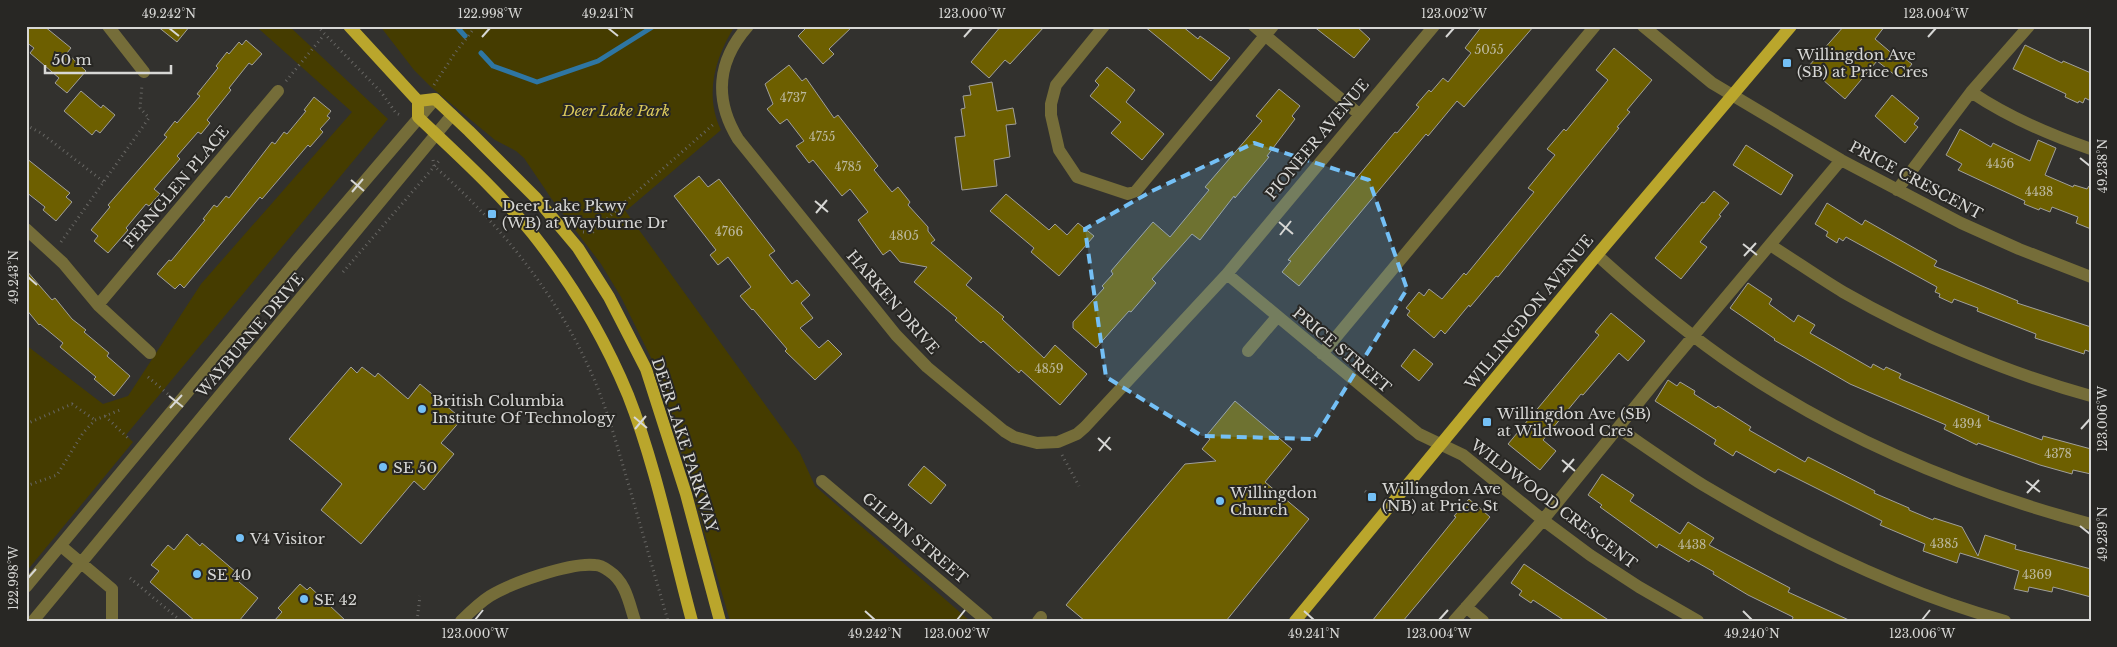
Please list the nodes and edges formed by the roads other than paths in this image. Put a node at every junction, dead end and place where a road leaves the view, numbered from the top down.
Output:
1 (108, 26) edge
2 (349, 26) edge
3 (748, 26) edge
4 (1104, 26) edge
5 (1254, 26) edge
6 (1434, 26) edge
7 (1595, 26) edge
8 (1643, 26) edge
9 (1791, 26) edge
10 (2029, 26) edge
11 (1269, 31) edge
12 (144, 72) road end
13 (278, 91) road end
14 (1971, 92) junction
15 (433, 93) junction
16 (1733, 96) junction
17 (418, 101) junction
18 (1359, 114) junction
19 (452, 115) junction
20 (418, 117) junction
21 (436, 134) junction
22 (2091, 149) edge
23 (1842, 160) junction
24 (1897, 190) junction
25 (26, 229) edge
26 (1770, 245) junction
27 (1596, 255) junction
28 (1226, 274) junction
29 (2091, 277) edge
30 (98, 305) junction
31 (1277, 317) junction
32 (1694, 336) junction
33 (150, 352) dead end
34 (1248, 352) dead end
35 (1322, 354) junction
36 (2091, 396) edge
37 (1618, 428) junction
38 (1441, 445) junction
39 (822, 481) dead end
40 (1542, 520) junction
41 (2091, 524) edge
42 (61, 546) junction
43 (82, 563) junction
44 (26, 587) edge
45 (1466, 607) junction
46 (33, 621) edge
47 (112, 621) edge
48 (461, 621) edge
49 (635, 621) edge
50 (692, 621) edge
51 (720, 621) edge
52 (987, 621) edge
53 (1295, 621) edge
54 (1454, 621) edge
55 (1483, 621) edge
56 (1698, 621) edge
57 (2005, 621) edge

1 - 12 street
2 - 17 main road
3 - 28 street, HARKEN DRIVE
4 - 11 street
5 - 11 street
6 - 18 street, PIONEER AVENUE
7 - 35 street
8 - 16 street, PRICE CRESCENT
9 - 16 main road, WILLINGDON AVENUE
10 - 14 street
11 - 18 street
13 - 30 street, FERNGLEN PLACE
14 - 22 street
14 - 24 street
15 - 17 main road
15 - 19 main road, DEER LAKE PARKWAY
15 - 20 street, WAYBURNE DRIVE
16 - 23 street, PRICE CRESCENT
16 - 27 main road, WILLINGDON AVENUE
17 - 20 main road
18 - 28 street, PIONEER AVENUE
19 - 21 street, WAYBURNE DRIVE
19 - 51 main road, DEER LAKE PARKWAY
20 - 21 main road
20 - 42 street, WAYBURNE DRIVE
21 - 43 street, WAYBURNE DRIVE
21 - 50 main road
23 - 24 street, PRICE CRESCENT
23 - 26 street
24 - 29 street, PRICE CRESCENT
25 - 30 street
26 - 32 street
26 - 36 street
27 - 32 street
27 - 38 main road, WILLINGDON AVENUE
28 - 31 street, PRICE STREET
30 - 33 street
31 - 34 street
31 - 35 street, PRICE STREET
32 - 37 street
32 - 41 street
35 - 38 street, PRICE STREET
37 - 40 street
37 - 57 street
38 - 40 street, WILDWOOD CRESCENT
38 - 53 main road, WILLINGDON AVENUE
39 - 52 street, GILPIN STREET
40 - 45 street
40 - 56 street, WILDWOOD CRESCENT
42 - 43 street
42 - 44 street, WAYBURNE DRIVE
43 - 46 street, WAYBURNE DRIVE
43 - 47 street
45 - 54 street
45 - 55 street
48 - 49 street

